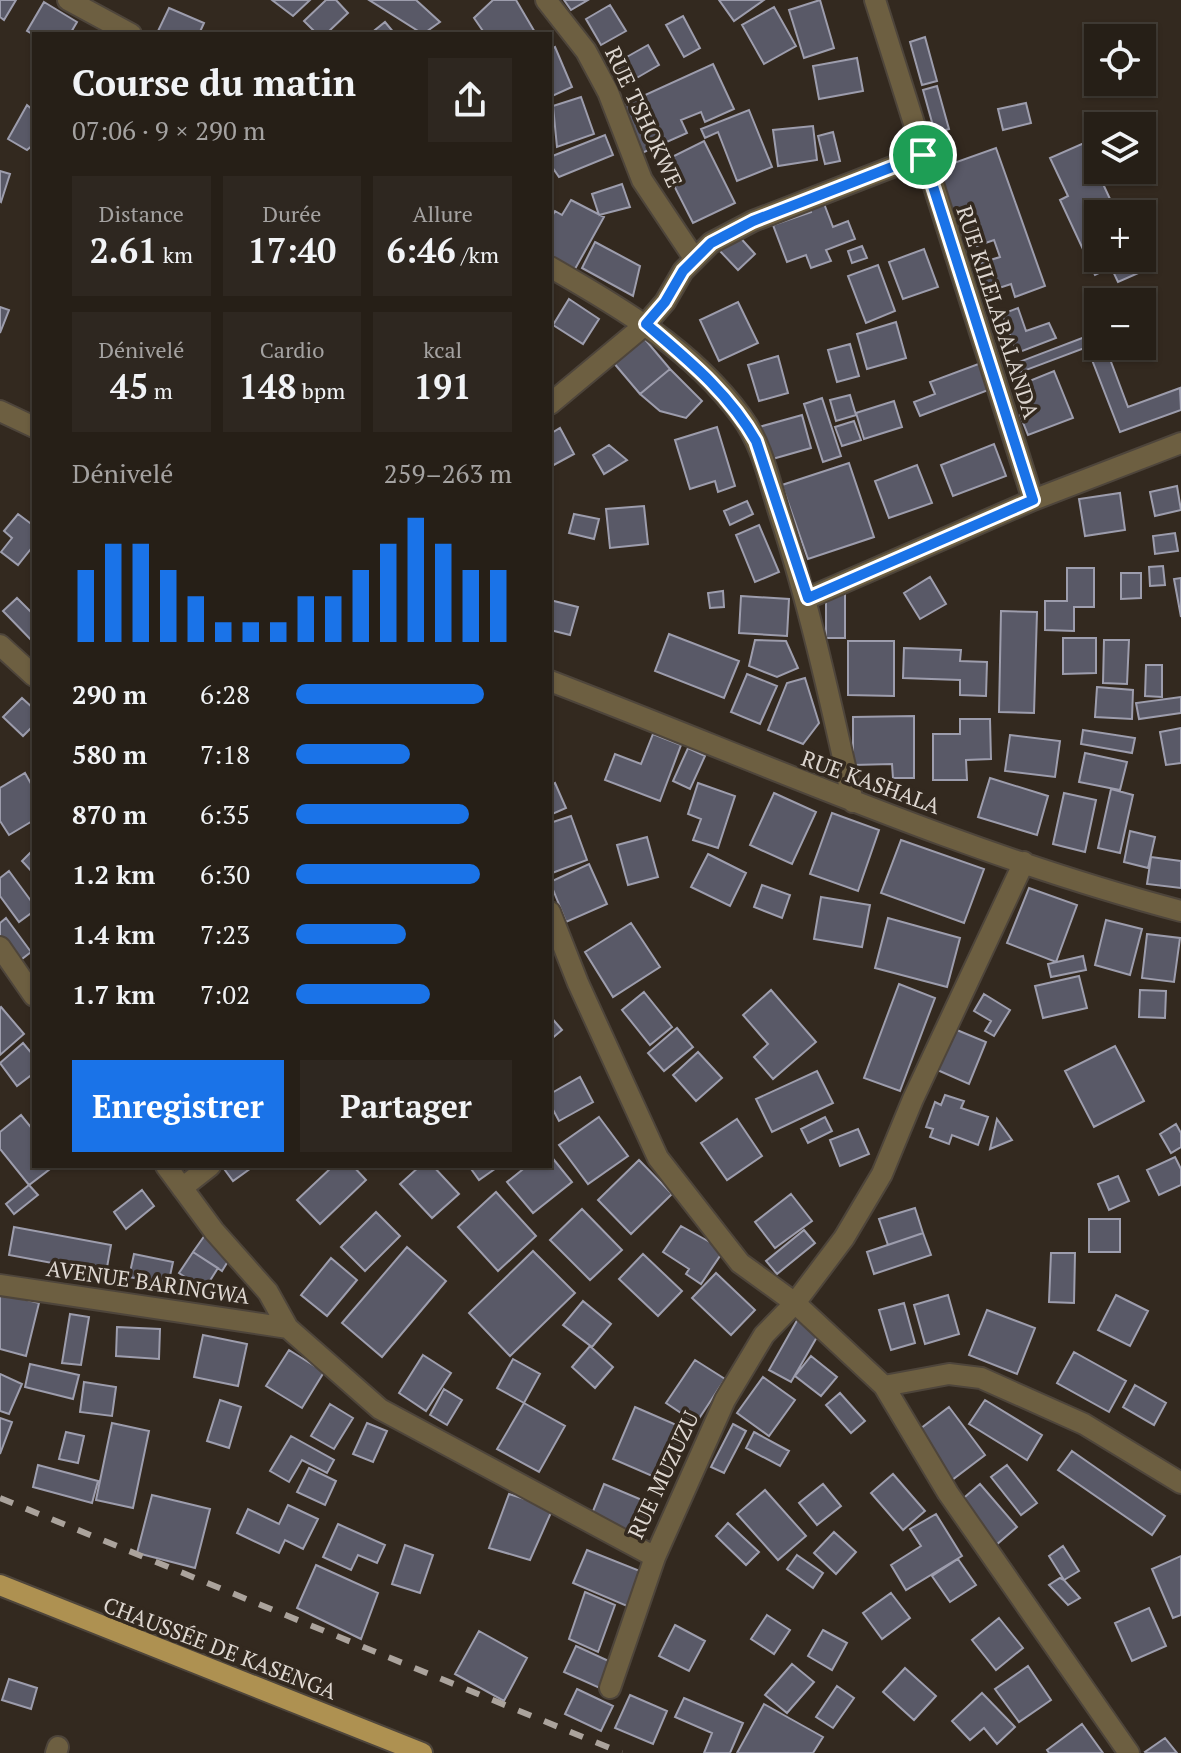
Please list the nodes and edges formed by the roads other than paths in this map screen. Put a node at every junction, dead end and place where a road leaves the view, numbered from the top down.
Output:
1 (68, 0) edge
2 (546, 0) edge
3 (875, 0) edge
4 (127, 32) edge
5 (923, 155) junction
6 (694, 258) junction
7 (552, 268) edge
8 (646, 324) junction
9 (552, 402) edge
10 (0, 411) edge
11 (32, 426) edge
12 (1181, 443) edge
13 (1033, 500) junction
14 (808, 598) junction
15 (0, 645) edge
16 (32, 674) edge
17 (552, 682) edge
18 (853, 802) junction
19 (1024, 862) junction
20 (1181, 911) edge
21 (552, 917) edge
22 (0, 947) edge
23 (32, 988) edge
24 (167, 1168) edge
25 (207, 1168) edge
26 (182, 1188) junction
27 (0, 1285) edge
28 (795, 1303) junction
29 (288, 1328) junction
30 (884, 1386) junction
31 (1181, 1483) edge
32 (655, 1557) junction
33 (0, 1585) edge
34 (610, 1688) dead end
35 (422, 1753) edge
36 (1129, 1753) edge

1 - 4 street
2 - 6 street, RUE TSHOKWE
3 - 5 street, RUE KILELABALANDA
5 - 6 street
5 - 13 street, RUE KILELABALANDA
6 - 8 street
7 - 8 street
8 - 9 street
8 - 14 street
10 - 11 street
12 - 13 street
13 - 14 street
14 - 18 street
15 - 16 street
17 - 18 street, RUE KASHALA
18 - 19 street, RUE KASHALA
19 - 20 street, RUE KASHALA
19 - 28 street, RUE MUZUZU
21 - 28 street
22 - 23 street
24 - 26 street, RUE MUZUZU
25 - 26 street
26 - 29 street, RUE MUZUZU
27 - 29 street, AVENUE BARINGWA
28 - 30 street
28 - 32 street, RUE MUZUZU
29 - 32 street, RUE MUZUZU
30 - 31 street
30 - 36 street
32 - 34 street
33 - 35 main road, CHAUSSÉE DE KASENGA

